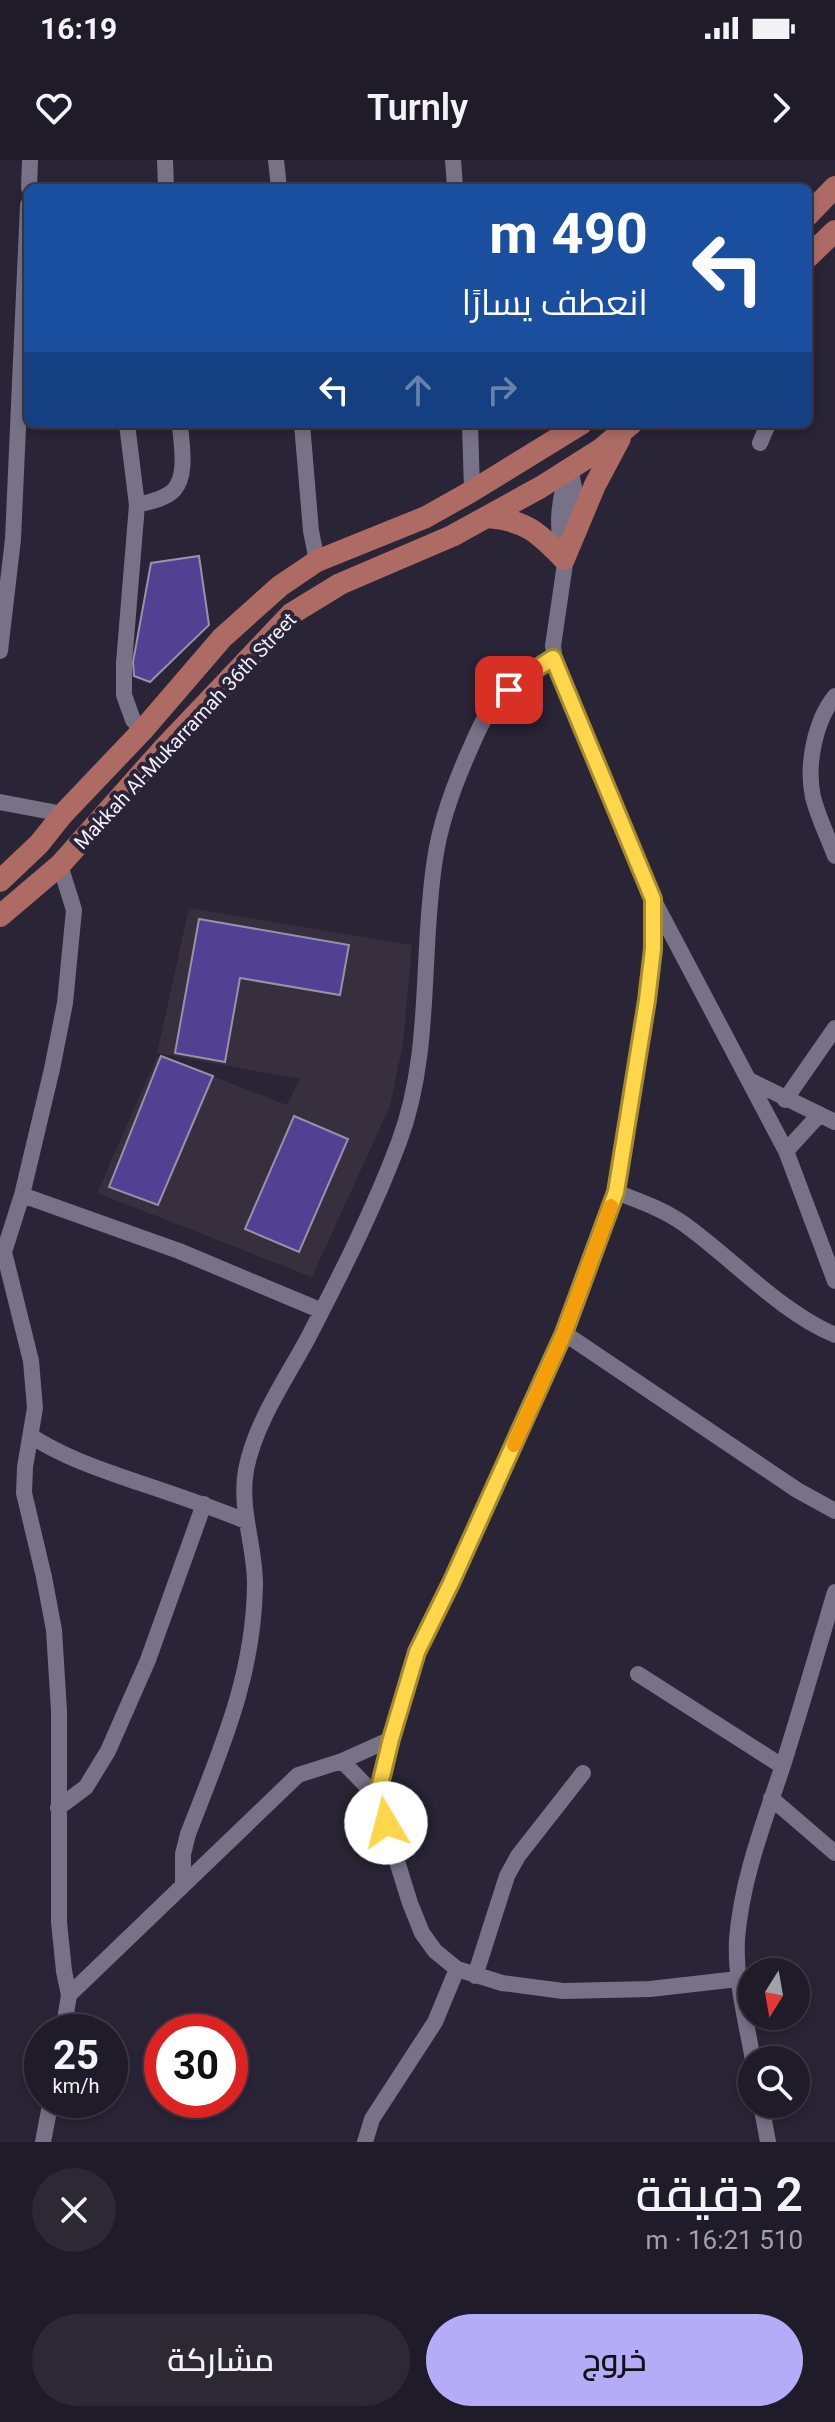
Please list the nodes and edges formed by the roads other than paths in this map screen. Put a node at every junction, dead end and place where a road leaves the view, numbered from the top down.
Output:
1 (30, 160) edge
2 (165, 160) edge
3 (276, 160) edge
4 (453, 160) edge
5 (29, 184) edge
6 (166, 184) edge
7 (279, 184) edge
8 (455, 184) edge
9 (835, 187) edge
10 (812, 211) edge
11 (835, 231) edge
12 (812, 253) edge
13 (24, 301) edge
14 (127, 428) edge
15 (180, 428) edge
16 (302, 428) edge
17 (470, 428) edge
18 (574, 428) edge
19 (620, 428) edge
20 (621, 428) edge
21 (766, 428) edge
22 (760, 443) dead end
23 (528, 456) junction
24 (0, 466) edge
25 (17, 469) junction
26 (570, 469) junction
27 (472, 491) junction
28 (137, 505) junction
29 (487, 517) junction
30 (564, 559) junction
31 (317, 561) junction
32 (0, 651) edge
33 (553, 658) junction
34 (835, 696) edge
35 (142, 731) junction
36 (0, 802) edge
37 (63, 814) junction
38 (835, 856) edge
39 (60, 865) junction
40 (0, 881) edge
41 (653, 899) junction
42 (0, 916) edge
43 (835, 1028) edge
44 (747, 1079) junction
45 (785, 1100) junction
46 (819, 1115) junction
47 (835, 1122) edge
48 (786, 1151) junction
49 (616, 1192) junction
50 (22, 1195) junction
51 (2, 1256) edge
52 (835, 1281) edge
53 (322, 1311) junction
54 (564, 1333) junction
55 (835, 1335) edge
56 (31, 1436) junction
57 (204, 1504) junction
58 (835, 1511) edge
59 (246, 1521) junction
60 (835, 1592) edge
61 (638, 1674) dead end
62 (391, 1739) junction
63 (342, 1761) junction
64 (782, 1766) junction
65 (583, 1773) dead end
66 (377, 1797) junction
67 (771, 1798) junction
68 (58, 1808) junction
69 (835, 1853) edge
70 (183, 1885) junction
71 (457, 1969) junction
72 (475, 1976) junction
73 (738, 1979) joint
74 (69, 1995) junction
75 (66, 2014) edge
76 (48, 2118) edge
77 (764, 2118) edge
78 (43, 2142) edge
79 (365, 2142) edge
80 (768, 2142) edge

1 - 5 street
2 - 6 street
3 - 7 street
4 - 8 street
9 - 10 main road
11 - 12 main road
13 - 25 street
14 - 28 street
15 - 28 street
16 - 31 street
17 - 27 street
18 - 23 main road, Makkah Al-Mukarramah 36th Street
19 - 26 main road, Makkah Al-Mukarramah 36th Street
20 - 30 main road
21 - 22 street
23 - 26 main road
23 - 27 main road, Makkah Al-Mukarramah 36th Street
24 - 25 street
25 - 32 street
26 - 29 main road, Makkah Al-Mukarramah 36th Street
26 - 30 street
27 - 31 main road, Makkah Al-Mukarramah 36th Street
28 - 35 street
29 - 30 main road
29 - 39 main road, Makkah Al-Mukarramah 36th Street
30 - 33 street
31 - 35 main road, Makkah Al-Mukarramah 36th Street
33 - 41 street
33 - 53 street
34 - 38 street
35 - 37 main road, Makkah Al-Mukarramah 36th Street
36 - 37 street
37 - 40 main road, Makkah Al-Mukarramah 36th Street
39 - 42 main road, Makkah Al-Mukarramah 36th Street
39 - 50 street
41 - 44 street
41 - 49 street
43 - 45 street
44 - 45 street
44 - 48 street
45 - 46 street
46 - 47 street
46 - 48 street
48 - 52 street
49 - 54 street
49 - 55 street
50 - 51 street
50 - 53 street
51 - 56 street
53 - 59 street
54 - 58 street
54 - 62 street
56 - 57 street
56 - 68 street
57 - 59 street
57 - 68 street
59 - 70 street
60 - 64 street
61 - 64 street
62 - 63 street
62 - 66 street
63 - 66 street
63 - 70 street
64 - 67 street
65 - 72 street
66 - 71 street
67 - 69 street
67 - 73 street
68 - 74 street
70 - 74 street
71 - 72 street
71 - 79 street
72 - 73 street
74 - 75 street
76 - 78 street
77 - 80 street

